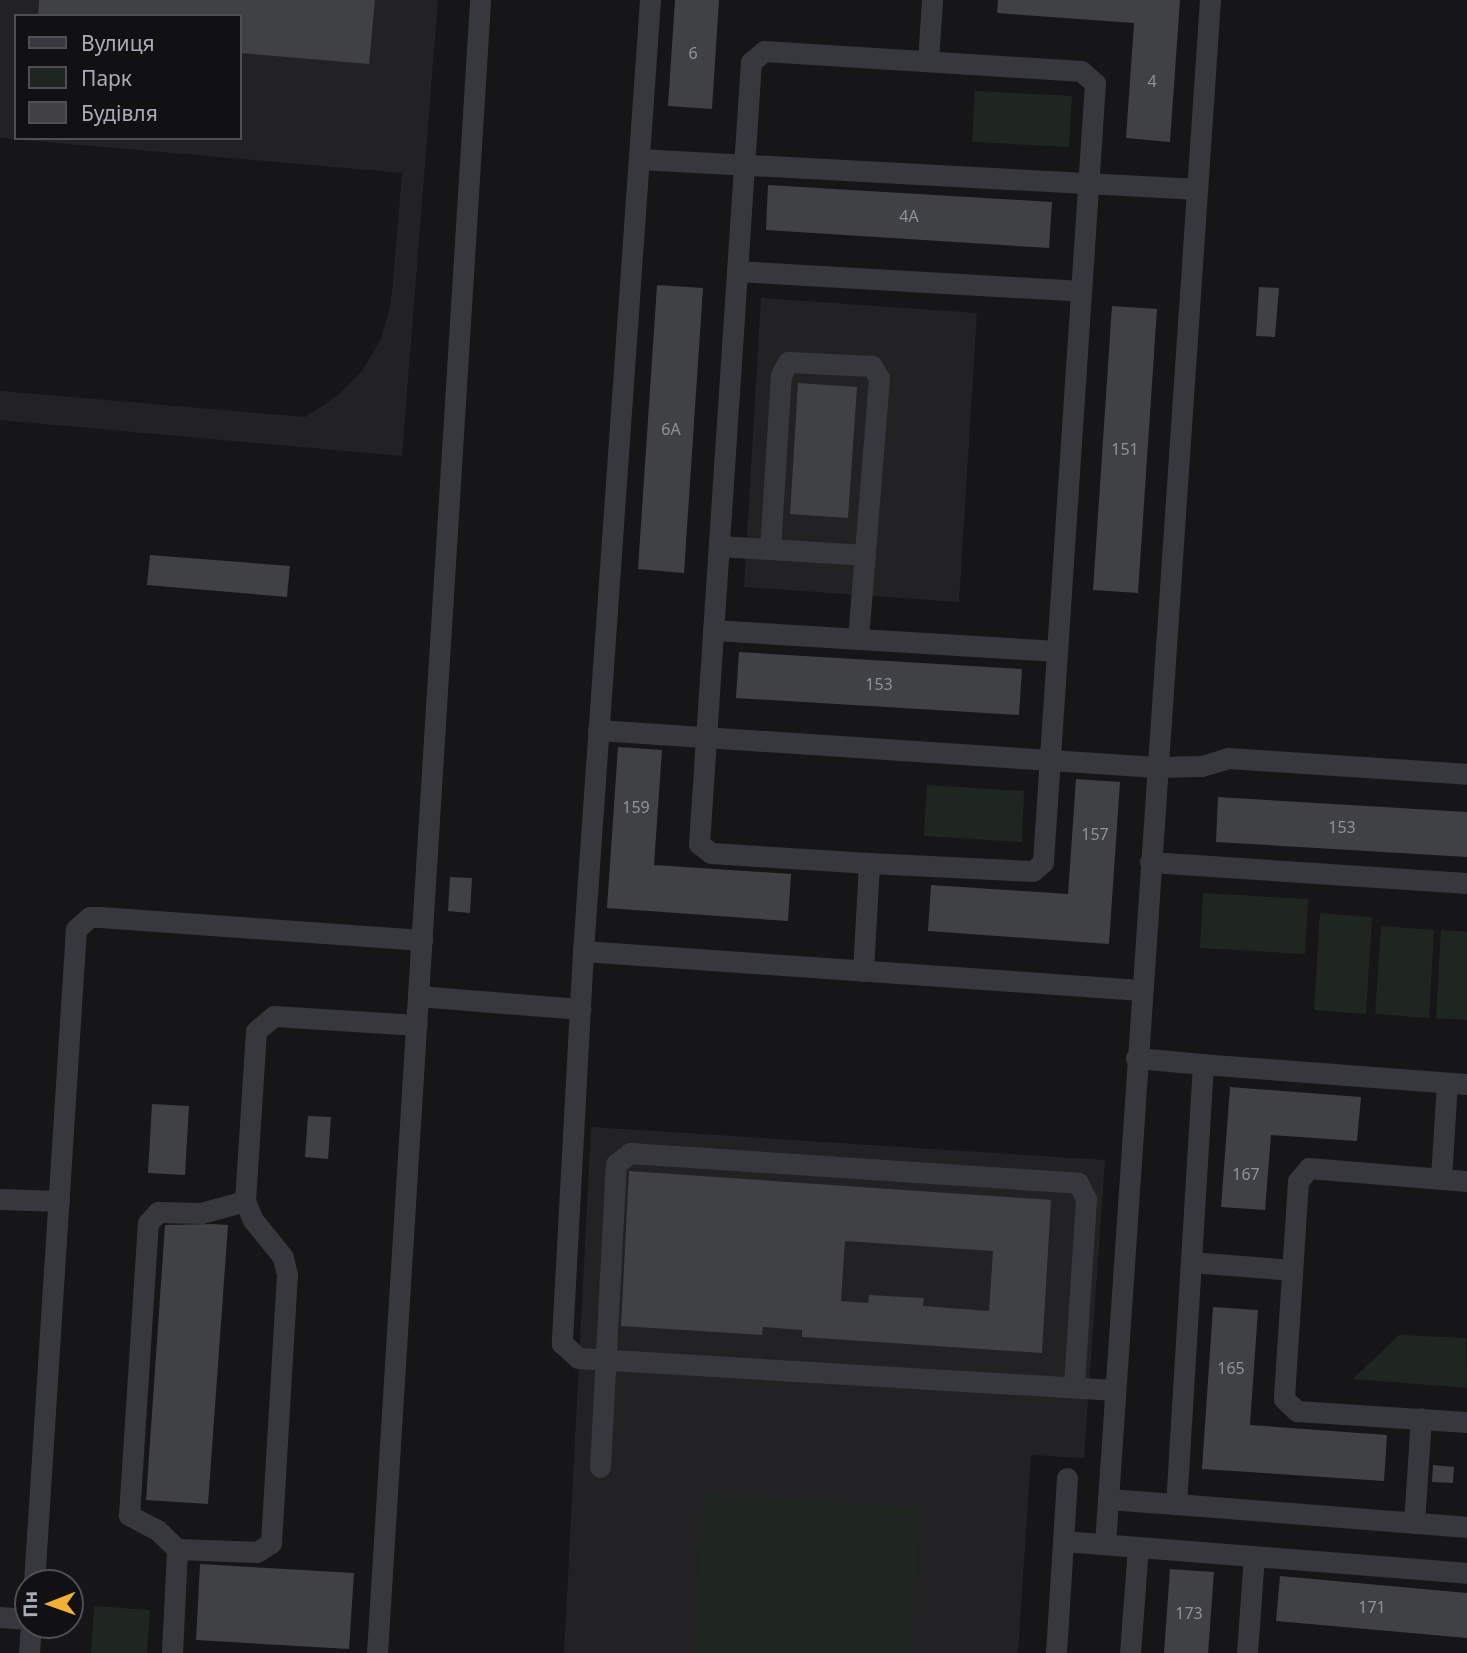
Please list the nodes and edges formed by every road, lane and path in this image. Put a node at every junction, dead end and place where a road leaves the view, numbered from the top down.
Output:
1 (480, 0) edge
2 (650, 0) edge
3 (932, 0) edge
4 (1210, 0) edge
5 (928, 61) junction
6 (639, 159) junction
7 (744, 165) junction
8 (1088, 184) junction
9 (1197, 189) junction
10 (737, 271) junction
11 (1081, 291) junction
12 (719, 545) junction
13 (770, 549) junction
14 (865, 555) junction
15 (713, 629) junction
16 (858, 639) junction
17 (1057, 652) junction
18 (598, 730) junction
19 (706, 738) junction
20 (1050, 760) junction
21 (1157, 767) junction
22 (1467, 774) edge
23 (1150, 862) junction
24 (869, 863) junction
25 (1467, 883) edge
26 (422, 940) junction
27 (583, 951) junction
28 (863, 971) junction
29 (1141, 990) junction
30 (418, 996) junction
31 (580, 1009) junction
32 (417, 1024) junction
33 (1136, 1058) junction
34 (1203, 1064) junction
35 (1457, 1084) edge
36 (1441, 1178) junction
37 (1467, 1181) edge
38 (0, 1199) edge
39 (59, 1201) junction
40 (245, 1201) junction
41 (1191, 1262) junction
42 (1292, 1270) junction
43 (605, 1359) junction
44 (1074, 1387) junction
45 (1115, 1390) junction
46 (1421, 1419) junction
47 (1467, 1422) edge
48 (600, 1467) dead end
49 (1067, 1478) dead end
50 (1108, 1499) junction
51 (1176, 1504) junction
52 (1414, 1523) junction
53 (1467, 1527) edge
54 (1063, 1541) junction
55 (1105, 1544) junction
56 (1138, 1547) junction
57 (177, 1549) junction
58 (1254, 1556) junction
59 (35, 1569) edge
60 (1467, 1573) edge
61 (172, 1653) edge
62 (377, 1653) edge
63 (1056, 1653) edge
64 (1130, 1653) edge
65 (1247, 1653) edge

1 - 26 lane
2 - 6 lane
3 - 5 lane
4 - 9 lane
5 - 7 lane
5 - 8 lane
6 - 7 lane
6 - 18 lane
7 - 8 lane
7 - 10 lane
8 - 9 lane
8 - 11 lane
9 - 21 lane
10 - 11 lane
10 - 12 lane
11 - 17 lane
12 - 13 lane
12 - 15 lane
13 - 14 lane
13 - 14 lane
14 - 16 lane
15 - 16 lane
15 - 19 lane
16 - 17 lane
17 - 20 lane
18 - 19 lane
18 - 27 lane
19 - 20 lane
19 - 24 lane
20 - 21 lane
20 - 24 lane
21 - 22 lane
21 - 23 lane
23 - 25 lane
23 - 29 lane
24 - 28 lane
26 - 30 lane
26 - 39 lane
27 - 28 lane
27 - 31 lane
28 - 29 lane
29 - 33 lane
30 - 31 lane
30 - 32 lane
31 - 43 lane
32 - 40 lane
32 - 62 lane
33 - 34 lane
33 - 45 lane
34 - 35 lane
34 - 41 lane
35 - 36 lane
36 - 37 lane
36 - 42 lane
38 - 39 lane
39 - 59 lane
40 - 57 lane
40 - 57 lane
41 - 42 lane
41 - 51 lane
42 - 46 lane
43 - 44 lane
43 - 44 lane
43 - 48 lane
44 - 45 lane
45 - 50 lane
46 - 47 lane
46 - 52 lane
49 - 54 lane
50 - 51 lane
50 - 55 lane
51 - 52 lane
52 - 53 lane
54 - 55 lane
54 - 63 lane
55 - 56 lane
56 - 58 lane
56 - 64 lane
57 - 61 lane
58 - 60 lane
58 - 65 lane

